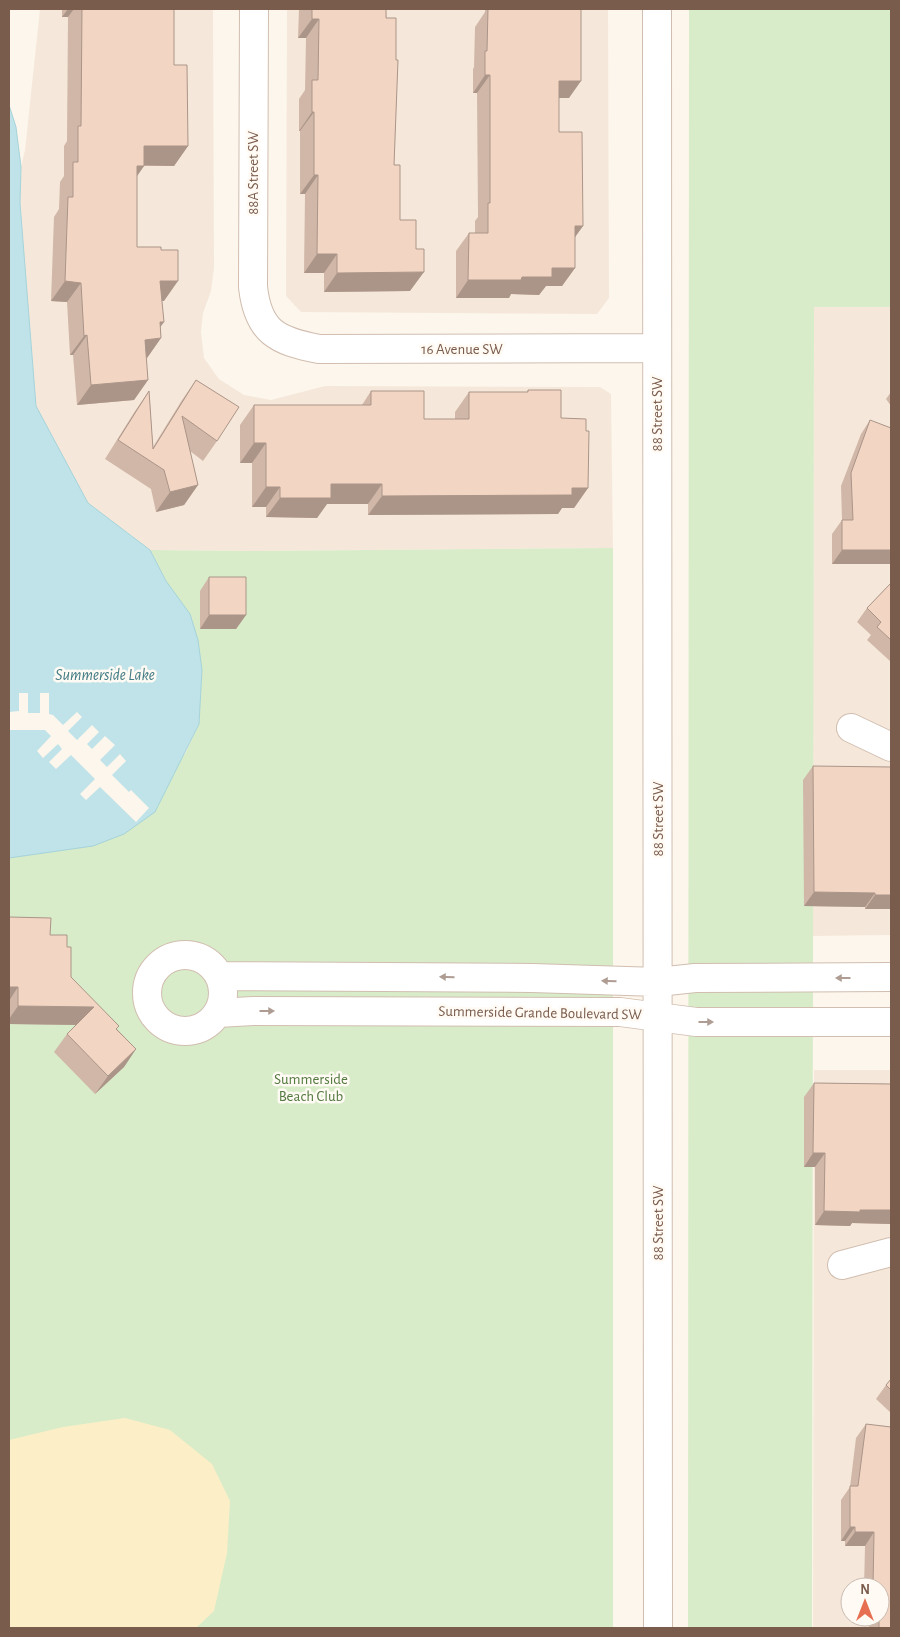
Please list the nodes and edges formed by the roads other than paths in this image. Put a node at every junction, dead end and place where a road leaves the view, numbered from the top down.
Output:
1 (254, 9) edge
2 (657, 9) edge
3 (271, 332) joint
4 (657, 348) junction
5 (851, 728) dead end
6 (891, 746) edge
7 (220, 976) junction
8 (891, 978) edge
9 (658, 982) junction
10 (218, 1013) junction
11 (658, 1016) junction
12 (891, 1022) edge
13 (891, 1252) edge
14 (842, 1265) dead end
15 (658, 1628) edge

1 - 3 street, 88A Street SW
2 - 4 street, 88 Street SW
3 - 4 street, 16 Avenue SW
4 - 9 street, 88 Street SW
5 - 6 street
9 -> 7 street
7 - 10 street
7 - 10 street
8 -> 9 street
9 - 11 street, 88 Street SW
10 -> 11 street, Summerside Grande Boulevard SW
11 -> 12 street, Summerside Grande Boulevard SW
11 - 15 street, 88 Street SW
13 - 14 street

